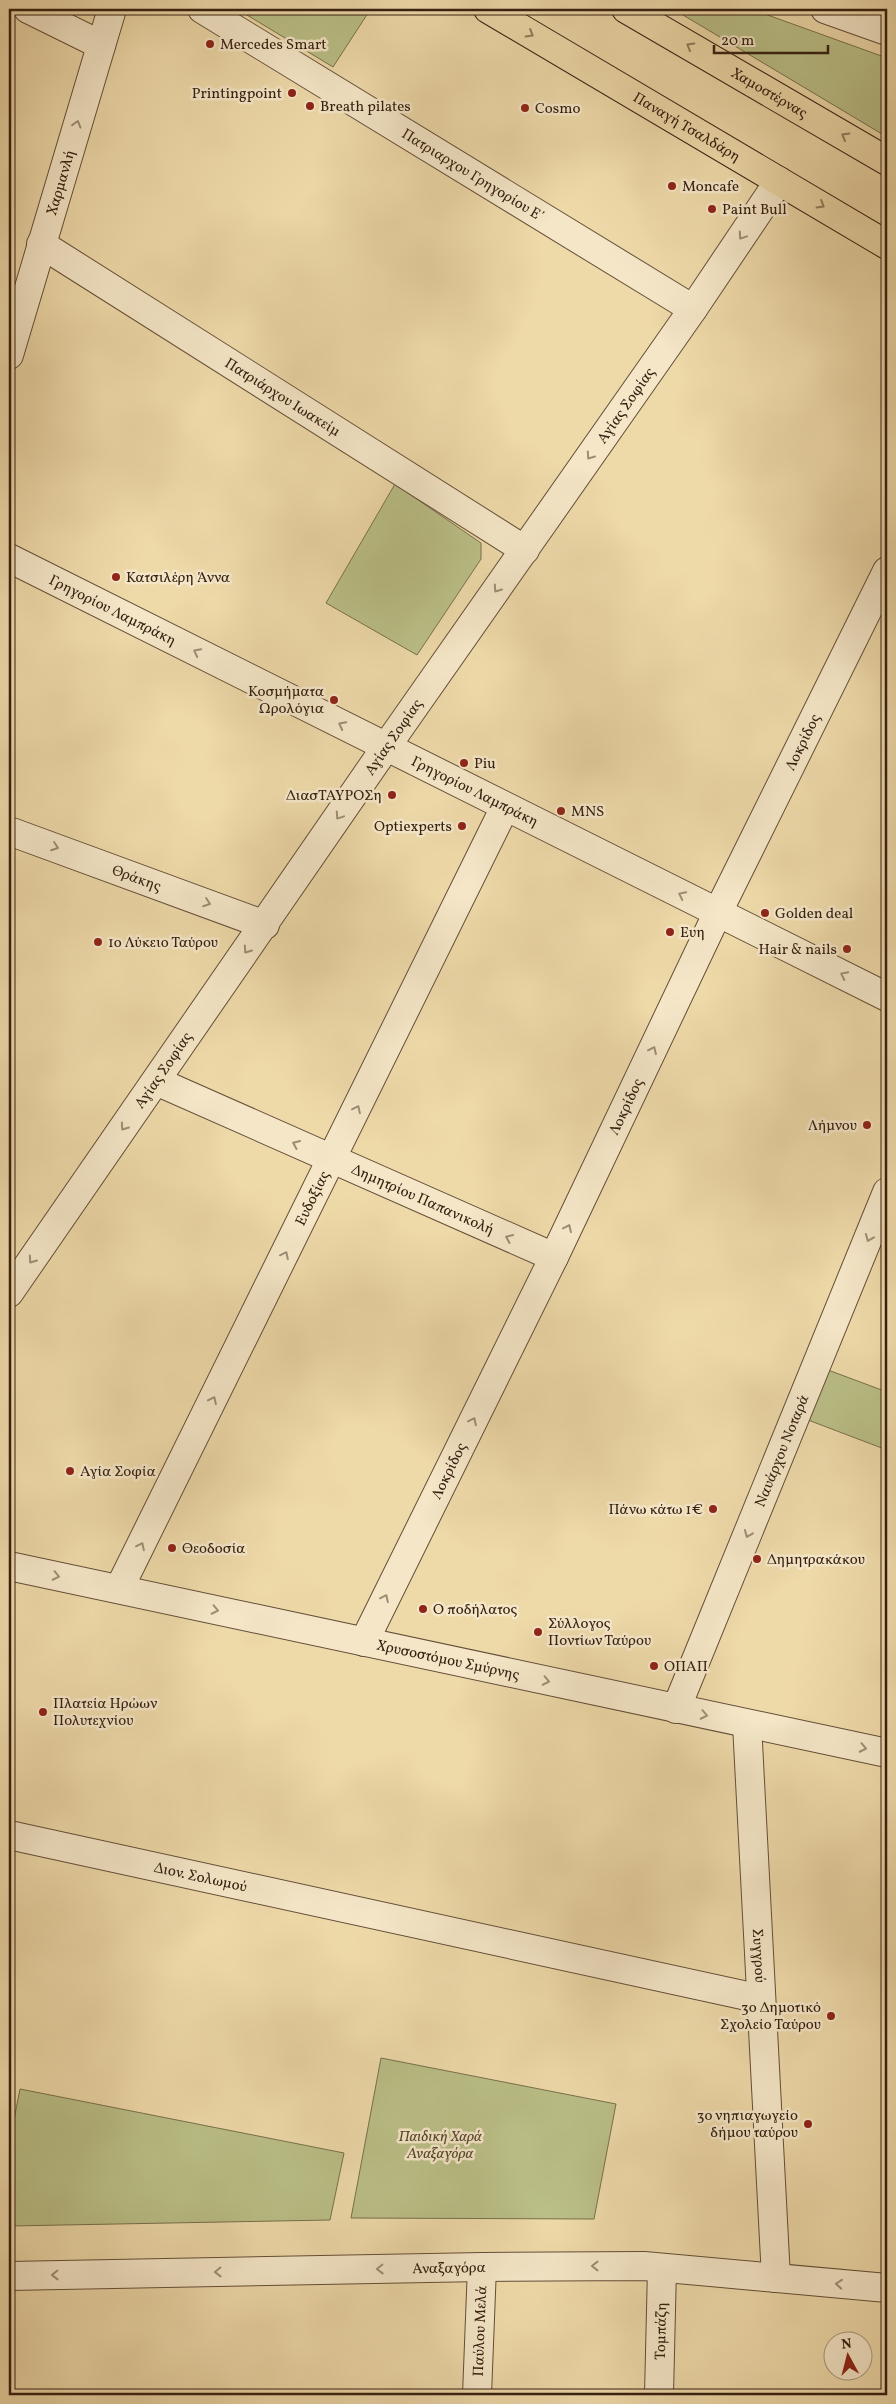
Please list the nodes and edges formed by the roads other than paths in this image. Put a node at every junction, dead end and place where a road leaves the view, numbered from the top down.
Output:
1 (28, 9) edge
2 (112, 9) edge
3 (202, 9) edge
4 (488, 9) edge
5 (626, 9) edge
6 (826, 9) edge
7 (887, 31) edge
8 (101, 45) junction
9 (887, 161) edge
10 (779, 181) junction
11 (41, 244) junction
12 (887, 245) edge
13 (19, 278) edge
14 (693, 309) junction
15 (9, 355) edge
16 (525, 550) junction
17 (9, 558) edge
18 (887, 572) edge
19 (386, 747) junction
20 (505, 807) junction
21 (9, 831) edge
22 (718, 912) junction
23 (264, 925) junction
24 (887, 997) edge
25 (156, 1081) junction
26 (332, 1160) junction
27 (887, 1192) edge
28 (554, 1257) junction
29 (9, 1293) edge
30 (9, 1566) edge
31 (119, 1589) junction
32 (364, 1642) junction
33 (676, 1709) junction
34 (747, 1724) junction
35 (887, 1754) edge
36 (9, 1836) edge
37 (761, 1999) junction
38 (482, 2267) junction
39 (662, 2268) junction
40 (9, 2276) edge
41 (776, 2278) junction
42 (887, 2288) edge
43 (477, 2395) edge
44 (659, 2395) edge

1 - 8 street
2 - 8 street, Χαρμανλή
3 - 14 street, Πατριαρχου Γρηγορίου Ε΄
4 -> 10 main road, Παναγή Τσαλδάρη
9 -> 5 main road, Χαμοστέρνας
6 - 7 street
11 -> 8 street, Χαρμανλή
10 -> 12 main road, Παναγή Τσαλδάρη
10 -> 14 street, Αγίας Σοφίας
11 - 13 street, Χαρμανλή
11 - 16 street, Πατριάρχου Ιωακείμ
13 - 15 street, Χαρμανλή
14 -> 16 street, Αγίας Σοφίας
16 -> 19 street, Αγίας Σοφίας
19 -> 17 street, Γρηγορίου Λαμπράκη
18 - 22 street, Λοκρίδος
19 - 20 street, Γρηγορίου Λαμπράκη
19 -> 23 street, Αγίας Σοφίας
22 -> 20 street, Γρηγορίου Λαμπράκη
26 -> 20 street, Ευδοξίας
21 -> 23 street, Θράκης
24 -> 22 street, Γρηγορίου Λαμπράκη
28 -> 22 street, Λοκρίδος
23 -> 25 street, Αγίας Σοφίας
26 -> 25 street, Δημητρίου Παπανικολή
25 -> 29 street, Αγίας Σοφίας
28 -> 26 street, Δημητρίου Παπανικολή
31 -> 26 street, Ευδοξίας
27 -> 33 street, Ναυάρχου Νοταρά
32 -> 28 street, Λοκρίδος
30 -> 31 street, Χρυσοστόμου Σμύρνης
31 -> 32 street, Χρυσοστόμου Σμύρνης
32 -> 33 street, Χρυσοστόμου Σμύρνης
33 -> 34 street, Χρυσοστόμου Σμύρνης
34 -> 35 street, Χρυσοστόμου Σμύρνης
34 - 37 street, Συγγρού
36 - 37 street, Διον. Σολωμού
37 - 41 street, Συγγρού
39 -> 38 street, Αναξαγόρα
38 -> 40 street, Αναξαγόρα
38 - 43 street, Παύλου Μελά
39 - 41 street, Αναξαγόρα
39 - 44 street, Τομπάζη
42 -> 41 street, Αναξαγόρα

